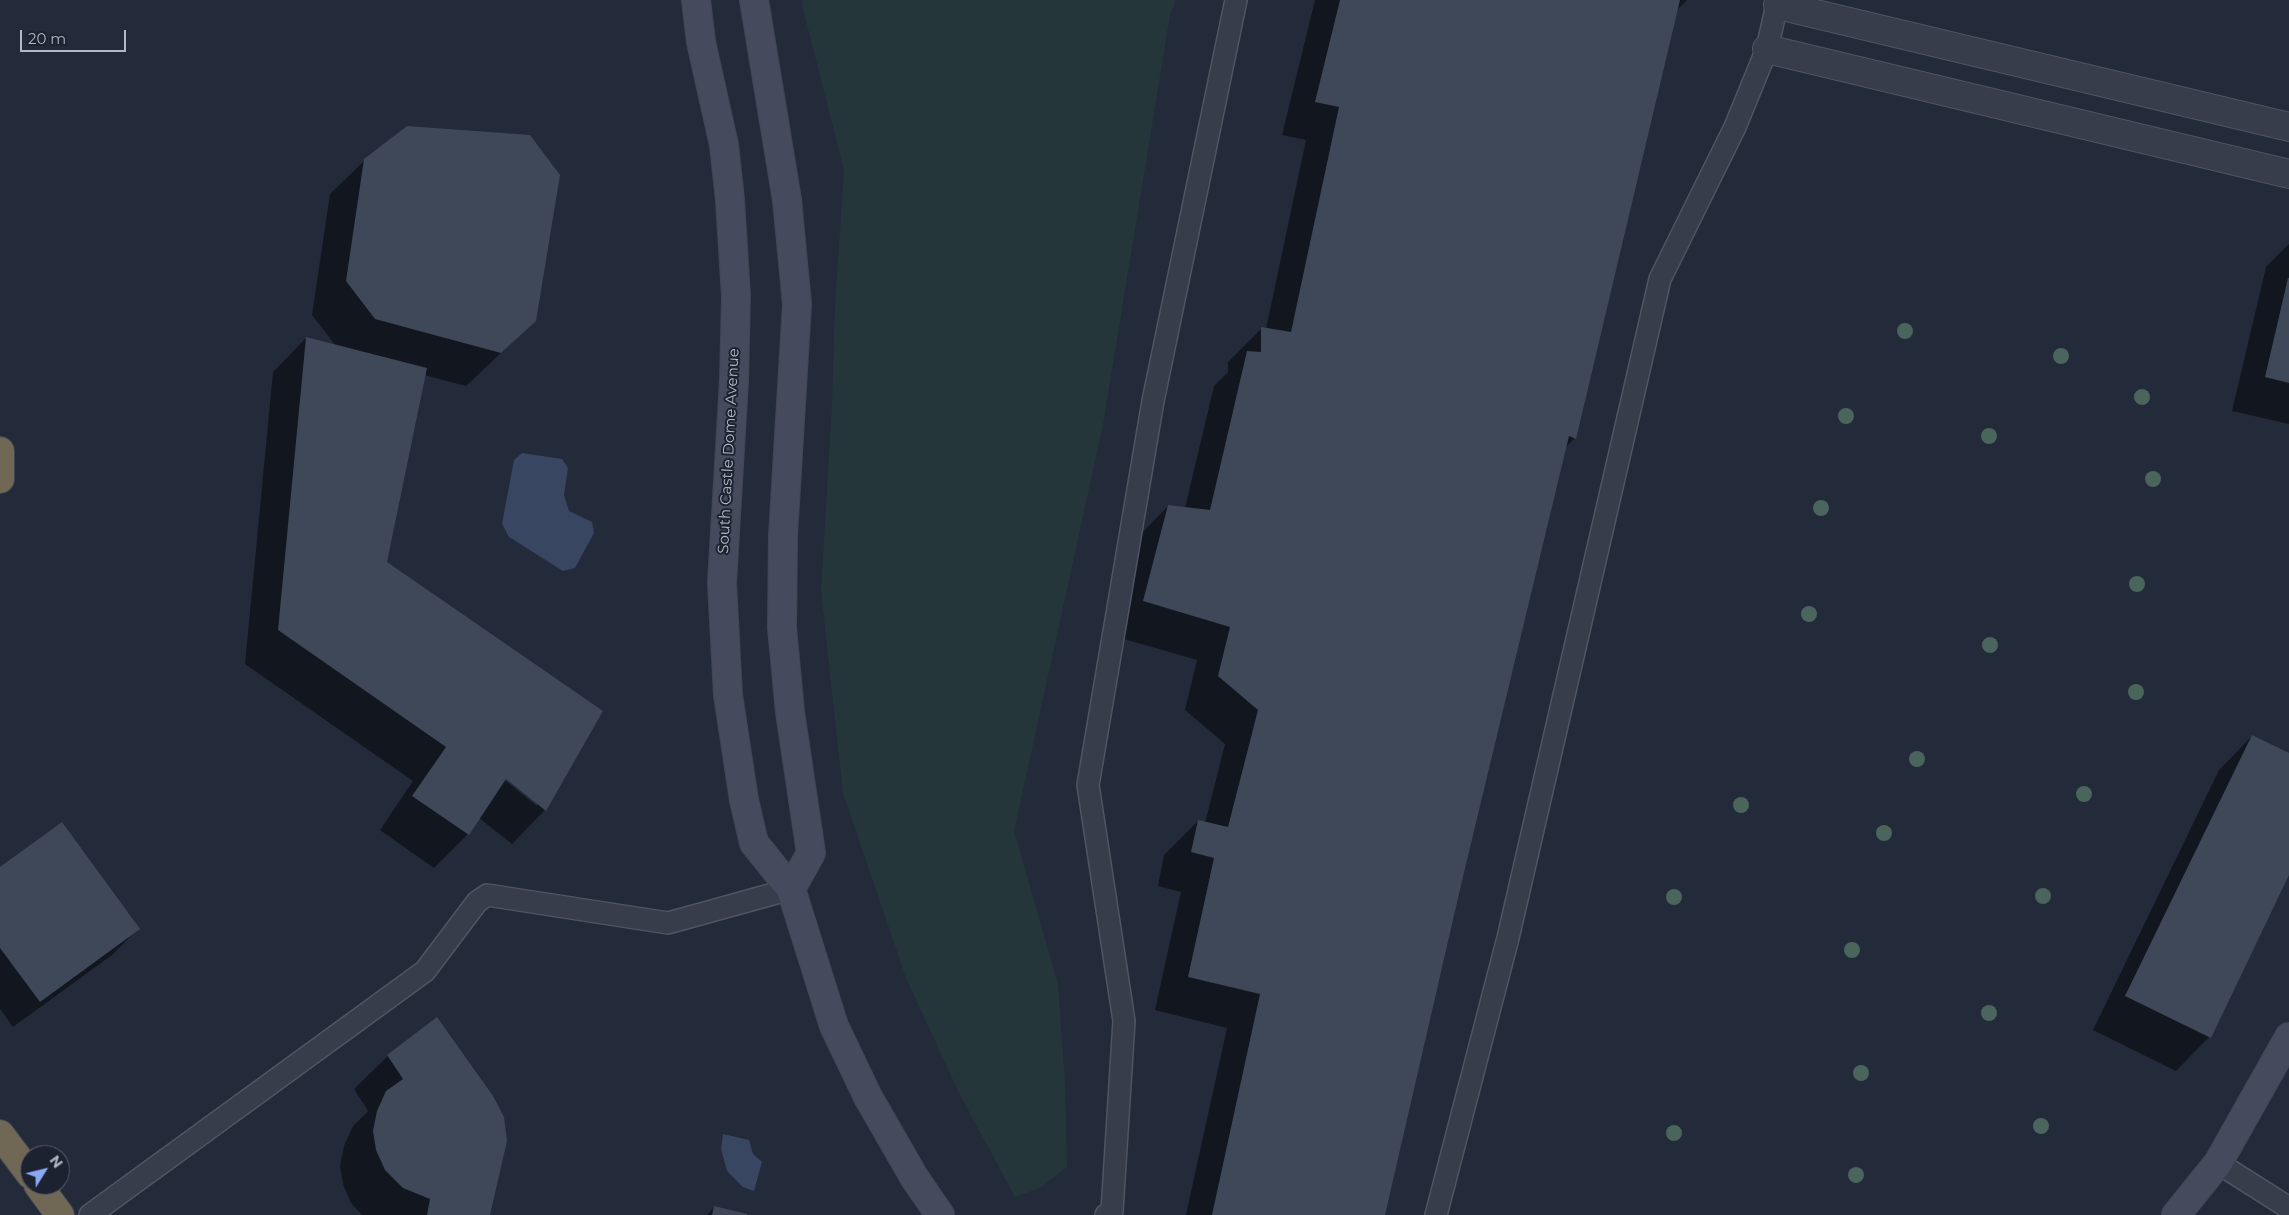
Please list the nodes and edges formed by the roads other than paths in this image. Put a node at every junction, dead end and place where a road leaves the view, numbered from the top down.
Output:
1 (696, 0) edge
2 (754, 0) edge
3 (1236, 0) edge
4 (1778, 2) edge
5 (1767, 49) junction
6 (2289, 127) edge
7 (2289, 174) edge
8 (0, 451) edge
9 (0, 479) edge
10 (791, 889) junction
11 (2289, 1037) edge
12 (0, 1134) edge
13 (20, 1161) edge
14 (2218, 1163) junction
15 (45, 1195) edge
16 (2289, 1208) edge
17 (60, 1215) edge
18 (90, 1215) edge
19 (940, 1215) edge
20 (1106, 1215) edge
21 (1436, 1215) edge
22 (2176, 1215) edge

1 - 10 street, South Castle Dome Avenue
2 - 10 street
3 - 20 lane
4 - 5 lane
4 - 6 street
5 - 7 street
5 - 21 lane
8 - 9 highway
10 - 18 lane
10 - 19 street, South Castle Dome Avenue
11 - 14 street
12 - 13 highway
14 - 16 lane
14 - 22 street
15 - 17 highway

